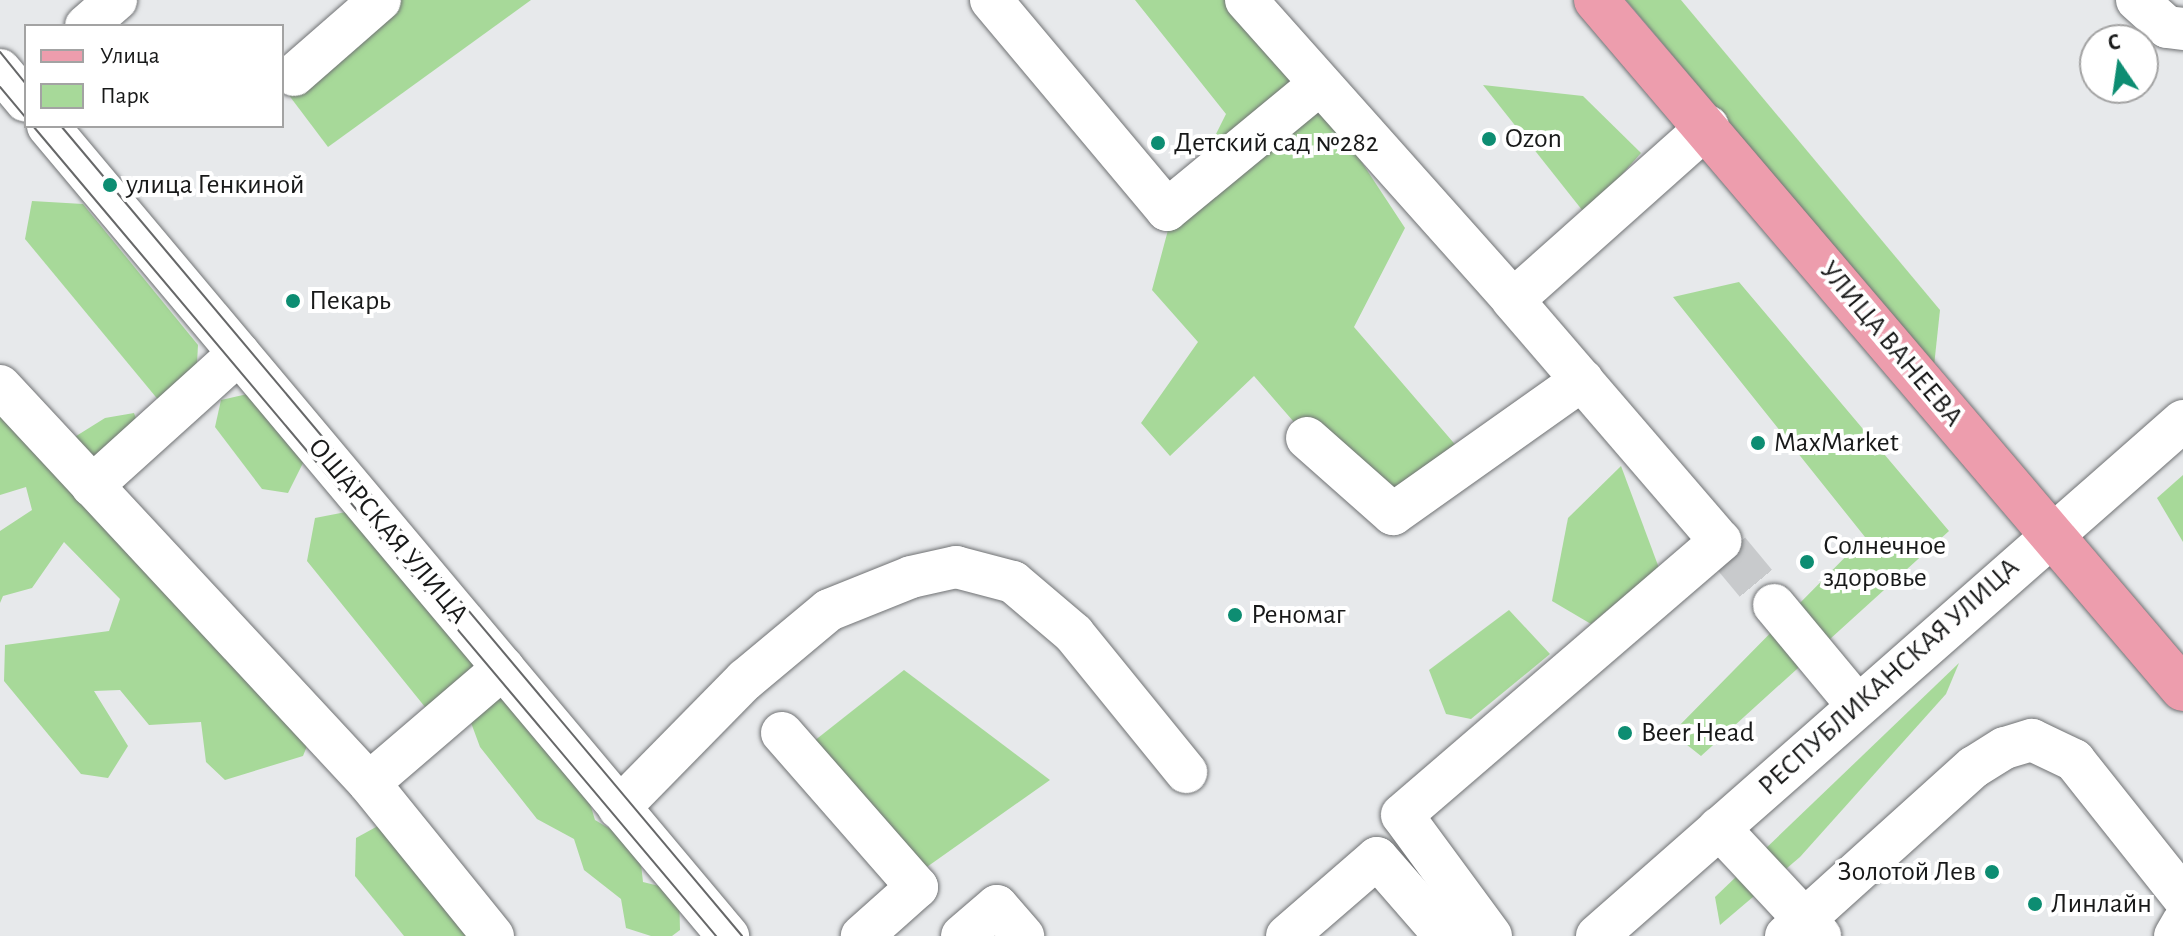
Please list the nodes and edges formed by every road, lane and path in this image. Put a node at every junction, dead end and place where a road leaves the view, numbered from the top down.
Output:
1 (116, 0) edge
2 (380, 0) edge
3 (991, 0) edge
4 (1246, 0) edge
5 (1596, 0) edge
6 (2137, 0) edge
7 (88, 24) edge
8 (2183, 29) edge
9 (294, 75) dead end
10 (1320, 84) junction
11 (1708, 126) junction
12 (50, 128) edge
13 (1513, 300) junction
14 (239, 353) junction
15 (1582, 380) junction
16 (0, 386) edge
17 (2183, 421) edge
18 (1307, 438) dead end
19 (92, 486) junction
20 (2050, 533) junction
21 (1774, 605) tunnel mouth
22 (503, 668) junction
23 (2183, 689) edge
24 (1857, 705) junction
25 (782, 733) dead end
26 (1186, 772) dead end
27 (369, 783) junction
28 (619, 808) junction
29 (1719, 828) junction
30 (2183, 897) edge
31 (2183, 922) edge
32 (1804, 930) edge
33 (493, 936) edge
34 (728, 936) edge
35 (862, 936) edge
36 (962, 936) edge
37 (1023, 936) edge
38 (1287, 936) edge
39 (1445, 936) edge
40 (1491, 936) edge
41 (1597, 936) edge
42 (2175, 936) edge

1 - 7 street
2 - 9 street
3 - 10 street
4 - 10 street
5 - 11 main road, УЛИЦА ВАНЕЕВА
6 - 8 street
10 - 13 street
11 - 13 street
11 - 20 main road, УЛИЦА ВАНЕЕВА
12 - 14 street, ОШАРСКАЯ УЛИЦА
13 - 15 street
14 - 19 street
14 - 22 street, ОШАРСКАЯ УЛИЦА
15 - 18 street
15 - 40 street
16 - 19 street
17 - 20 street, РЕСПУБЛИКАНСКАЯ УЛИЦА
19 - 27 street
20 - 23 main road, УЛИЦА ВАНЕЕВА
20 - 24 street, РЕСПУБЛИКАНСКАЯ УЛИЦА
21 - 24 street
22 - 27 street
22 - 28 street, ОШАРСКАЯ УЛИЦА
24 - 29 street, РЕСПУБЛИКАНСКАЯ УЛИЦА
25 - 35 street
26 - 28 street
27 - 33 street
28 - 34 street, ОШАРСКАЯ УЛИЦА
29 - 32 street
29 - 41 street, РЕСПУБЛИКАНСКАЯ УЛИЦА
30 - 32 street
31 - 42 street
36 - 37 street
38 - 39 street

